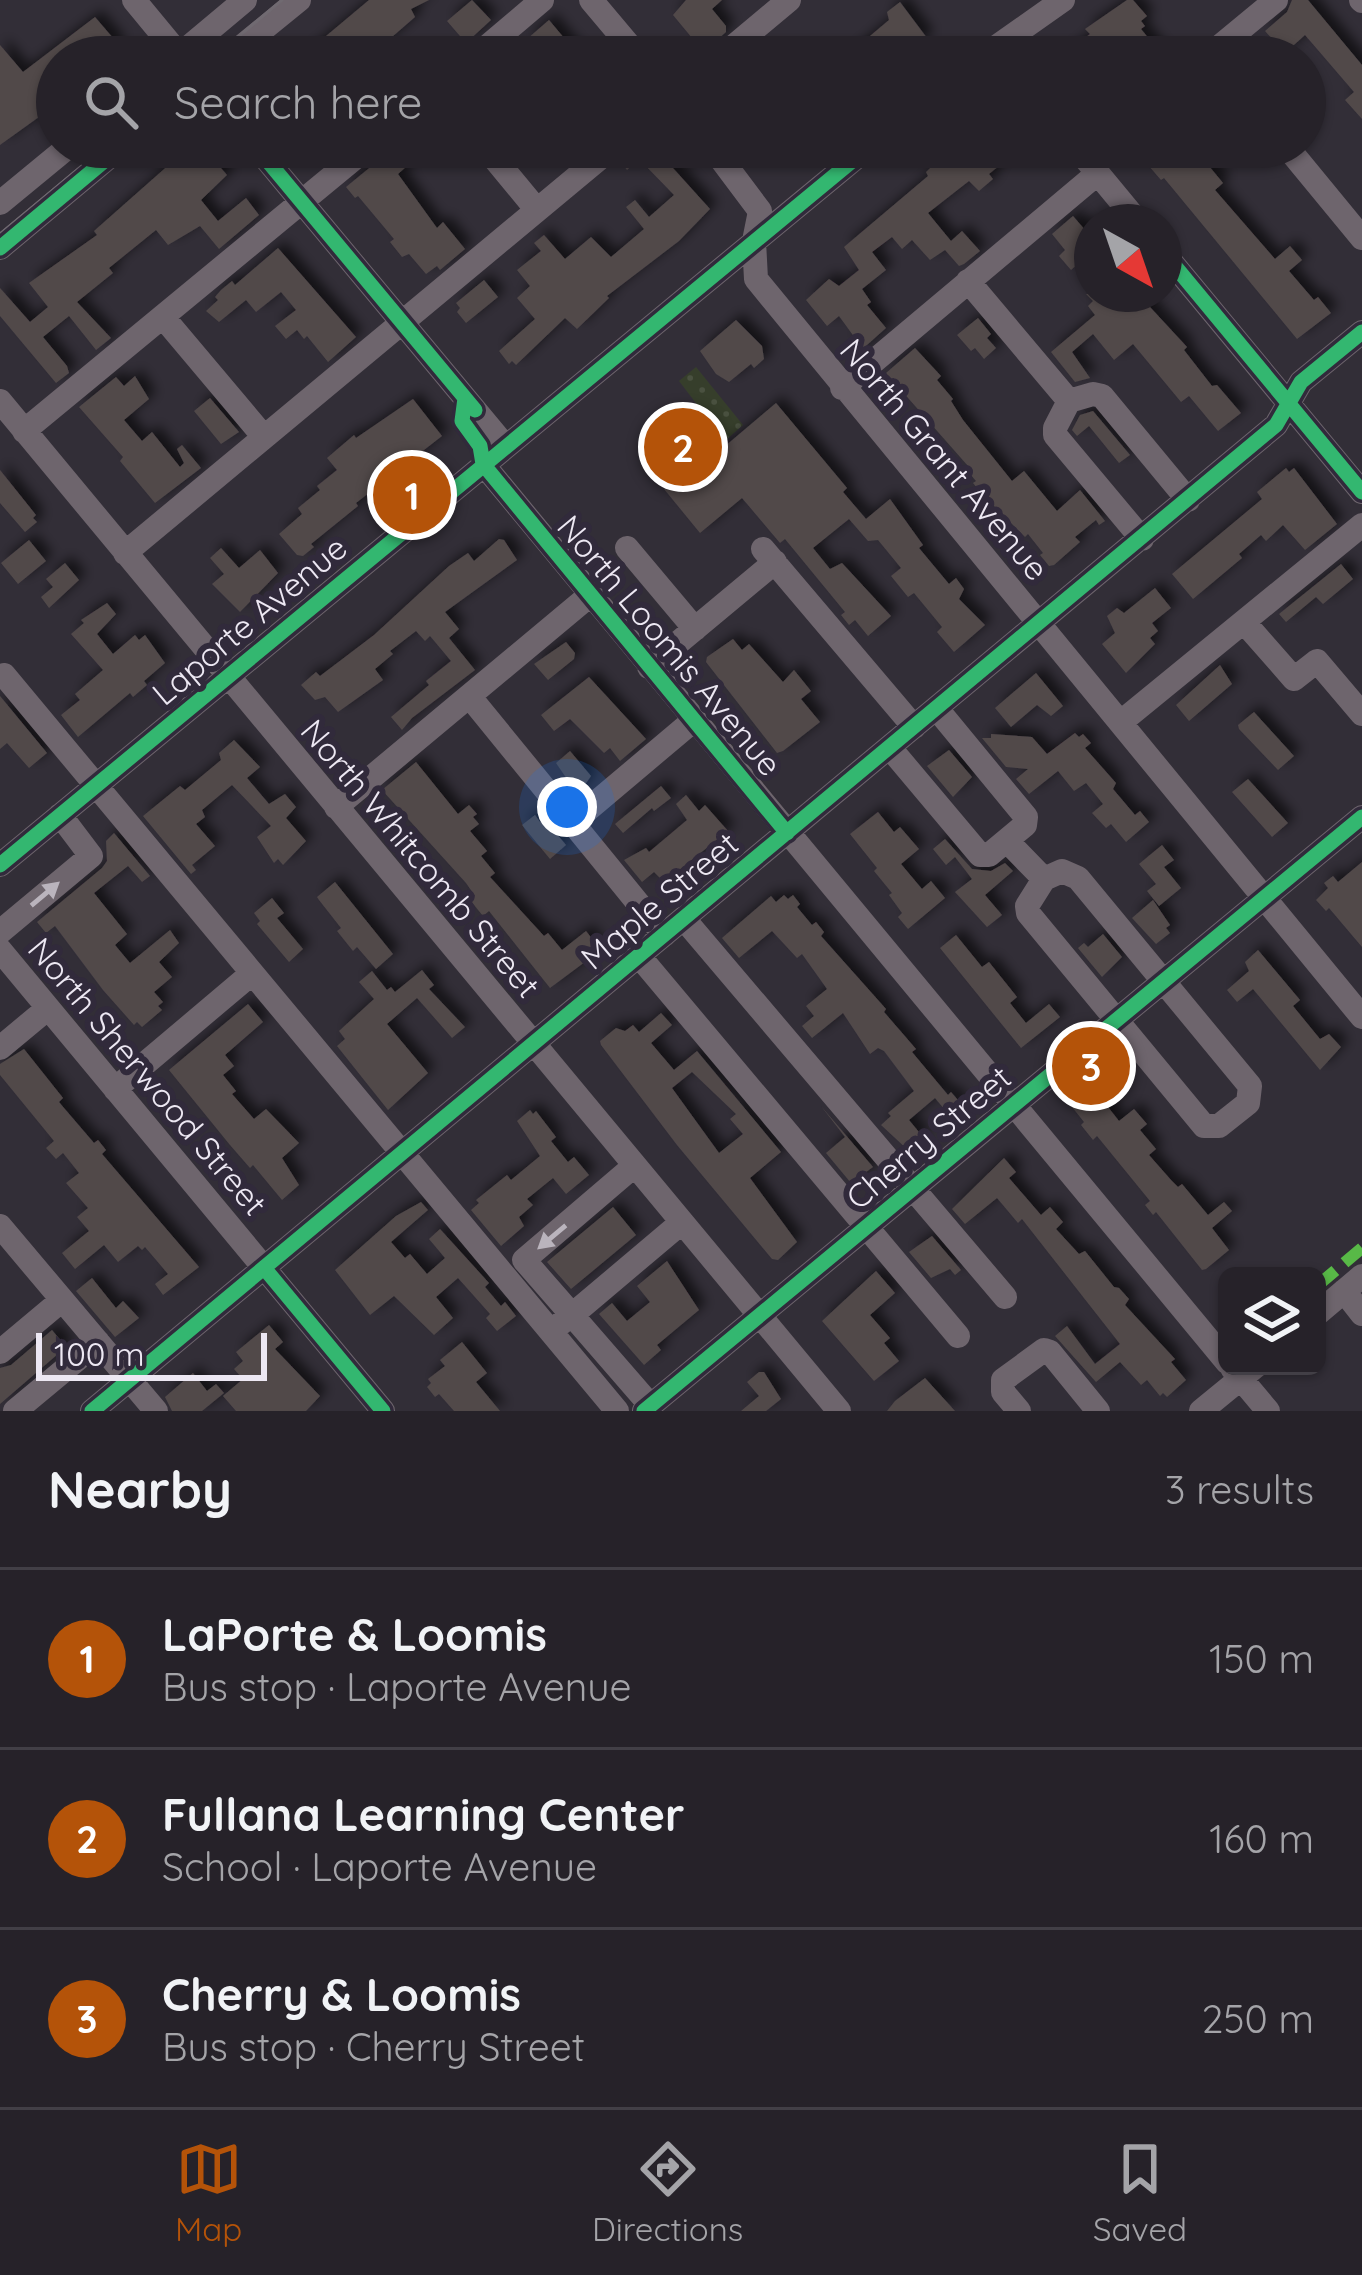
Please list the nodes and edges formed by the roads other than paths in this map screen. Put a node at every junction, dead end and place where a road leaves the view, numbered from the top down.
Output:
1 (134, 0) edge
2 (245, 0) edge
3 (299, 0) edge
4 (542, 0) edge
5 (591, 0) edge
6 (789, 0) edge
7 (1276, 0) edge
8 (1048, 4) edge
9 (163, 36) edge
10 (203, 36) edge
11 (255, 36) edge
12 (500, 36) edge
13 (621, 36) edge
14 (746, 36) edge
15 (1013, 36) edge
16 (1233, 36) edge
17 (42, 168) edge
18 (96, 168) edge
19 (274, 168) edge
20 (343, 168) edge
21 (503, 168) edge
22 (588, 168) edge
23 (728, 168) edge
24 (843, 168) edge
25 (1077, 168) edge
26 (1098, 168) edge
27 (1304, 168) edge
28 (303, 202) junction
29 (0, 203) edge
30 (1125, 204) edge
31 (538, 210) junction
32 (1362, 238) edge
33 (754, 241) junction
34 (0, 248) edge
35 (1182, 275) edge
36 (968, 281) junction
37 (163, 317) junction
38 (402, 322) junction
39 (1362, 332) edge
40 (842, 388) junction
41 (0, 401) edge
42 (1069, 401) junction
43 (1288, 403) junction
44 (25, 431) junction
45 (264, 437) junction
46 (505, 446) junction
47 (483, 464) junction
48 (1362, 492) edge
49 (1188, 500) junction
50 (1362, 525) edge
51 (1142, 539) junction
52 (627, 548) dead end
53 (125, 553) junction
54 (589, 596) junction
55 (1244, 622) junction
56 (1039, 624) junction
57 (695, 629) junction
58 (649, 668) junction
59 (4, 675) dead end
60 (229, 676) junction
61 (470, 697) junction
62 (937, 709) junction
63 (1362, 714) edge
64 (694, 720) junction
65 (1121, 722) junction
66 (914, 727) junction
67 (890, 748) junction
68 (97, 785) junction
69 (336, 807) junction
70 (61, 815) junction
71 (1362, 817) edge
72 (573, 823) junction
73 (787, 833) junction
74 (1007, 841) junction
75 (0, 866) edge
76 (1044, 879) junction
77 (1264, 898) junction
78 (674, 927) junction
79 (0, 932) edge
80 (0, 950) edge
81 (639, 956) junction
82 (250, 976) junction
83 (1163, 982) junction
84 (47, 1009) junction
85 (1362, 1017) edge
86 (1116, 1021) junction
87 (533, 1044) junction
88 (0, 1048) edge
89 (115, 1089) junction
90 (1013, 1104) junction
91 (400, 1155) junction
92 (634, 1166) junction
93 (913, 1189) junction
94 (682, 1223) junction
95 (0, 1226) edge
96 (866, 1228) junction
97 (265, 1269) junction
98 (1353, 1284) edge
99 (1005, 1298) dead end
100 (62, 1300) junction
101 (1326, 1306) edge
102 (1362, 1314) edge
103 (572, 1315) junction
104 (760, 1316) junction
105 (550, 1332) junction
106 (958, 1336) dead end
107 (98, 1342) junction
108 (1218, 1345) edge
109 (0, 1352) edge
110 (1232, 1375) edge
111 (1243, 1375) edge
112 (130, 1380) junction
113 (648, 1408) edge
114 (15, 1411) edge
115 (92, 1411) edge
116 (156, 1411) edge
117 (383, 1411) edge
118 (616, 1411) edge
119 (839, 1411) edge
120 (1019, 1411) edge
121 (1098, 1411) edge
122 (1201, 1411) edge
123 (1268, 1411) edge

1 - 9 street
2 - 10 street
3 - 11 street
4 - 12 street
5 - 13 street
6 - 14 street
7 - 16 street
8 - 15 street
17 - 29 street
18 - 34 street
19 - 28 street
20 - 28 street
21 - 31 street
22 - 31 street
23 - 33 street, North Grant Avenue
24 - 33 street, Laporte Avenue
25 - 36 street
26 - 30 street
27 - 32 street
28 - 37 street
28 - 38 street
31 - 38 street
33 - 40 street, North Grant Avenue
33 - 46 street, Laporte Avenue
35 - 43 street
36 - 40 street
36 - 42 street
37 - 44 street
37 - 45 street
38 - 45 street
38 - 46 street
39 - 43 street, Maple Street
40 - 56 street, North Grant Avenue
41 - 44 street, North Whitcomb Street
42 - 49 street
42 - 51 street
43 - 48 street
43 - 49 street, Maple Street
44 - 53 street, North Whitcomb Street
45 - 53 street
46 - 47 street, Laporte Avenue
47 - 54 street, North Loomis Avenue
47 - 60 street, Laporte Avenue
49 - 51 street, Maple Street
50 - 55 street
51 - 56 street, Maple Street
52 - 57 street
53 - 60 street, North Whitcomb Street
54 - 58 street, North Loomis Avenue
54 - 61 street
55 - 63 street
55 - 65 street
56 - 62 street, Maple Street
56 - 65 street, North Grant Avenue
57 - 58 street
57 - 66 street
58 - 64 street, North Loomis Avenue
59 - 68 street
60 - 68 street, Laporte Avenue
60 - 69 street, North Whitcomb Street
61 - 69 street
61 - 72 street
62 - 66 street, Maple Street
62 - 74 street
64 - 72 street
64 - 73 street, North Loomis Avenue
65 - 77 street, North Grant Avenue
66 - 67 street, Maple Street
67 - 73 street, Maple Street
67 - 74 street
68 - 70 street, Laporte Avenue
68 - 82 street
69 - 87 street, North Whitcomb Street
70 - 75 street, Laporte Avenue
79 -> 70 street
71 - 77 street, Cherry Street
72 - 78 street
73 - 78 street, Maple Street
73 - 90 street, North Loomis Avenue
74 - 76 street
76 - 83 street
76 - 86 street
77 - 83 street, Cherry Street
77 - 85 street, North Grant Avenue
78 - 81 street, Maple Street
78 - 93 street
80 - 84 street, North Sherwood Street
81 - 87 street, Maple Street
81 - 96 street
82 - 89 street
82 - 91 street
83 - 86 street, Cherry Street
83 - 86 street
84 - 88 street
84 - 89 street, North Sherwood Street
86 - 90 street, Cherry Street
87 - 91 street, Maple Street
87 - 92 street, North Whitcomb Street
89 - 97 street, North Sherwood Street
90 - 93 street, Cherry Street
90 - 108 street, North Loomis Avenue
91 - 97 street, Maple Street
91 - 105 street
92 - 94 street, North Whitcomb Street
92 -> 103 street
93 - 96 street, Cherry Street
93 - 99 street
94 - 103 street
94 - 104 street, North Whitcomb Street
95 - 100 street
96 - 104 street, Cherry Street
96 - 106 street
97 - 112 street, Maple Street
97 - 117 street, North Sherwood Street
98 - 101 street
98 - 102 street
100 - 107 street
100 - 109 street
103 - 105 street
103 - 113 street
104 - 113 street, Cherry Street
104 - 119 street, North Whitcomb Street
105 - 118 street
107 - 112 street
107 - 114 street
110 - 122 street
111 - 123 street, North Loomis Avenue
112 - 115 street, Maple Street
112 - 116 street
120 - 121 street

